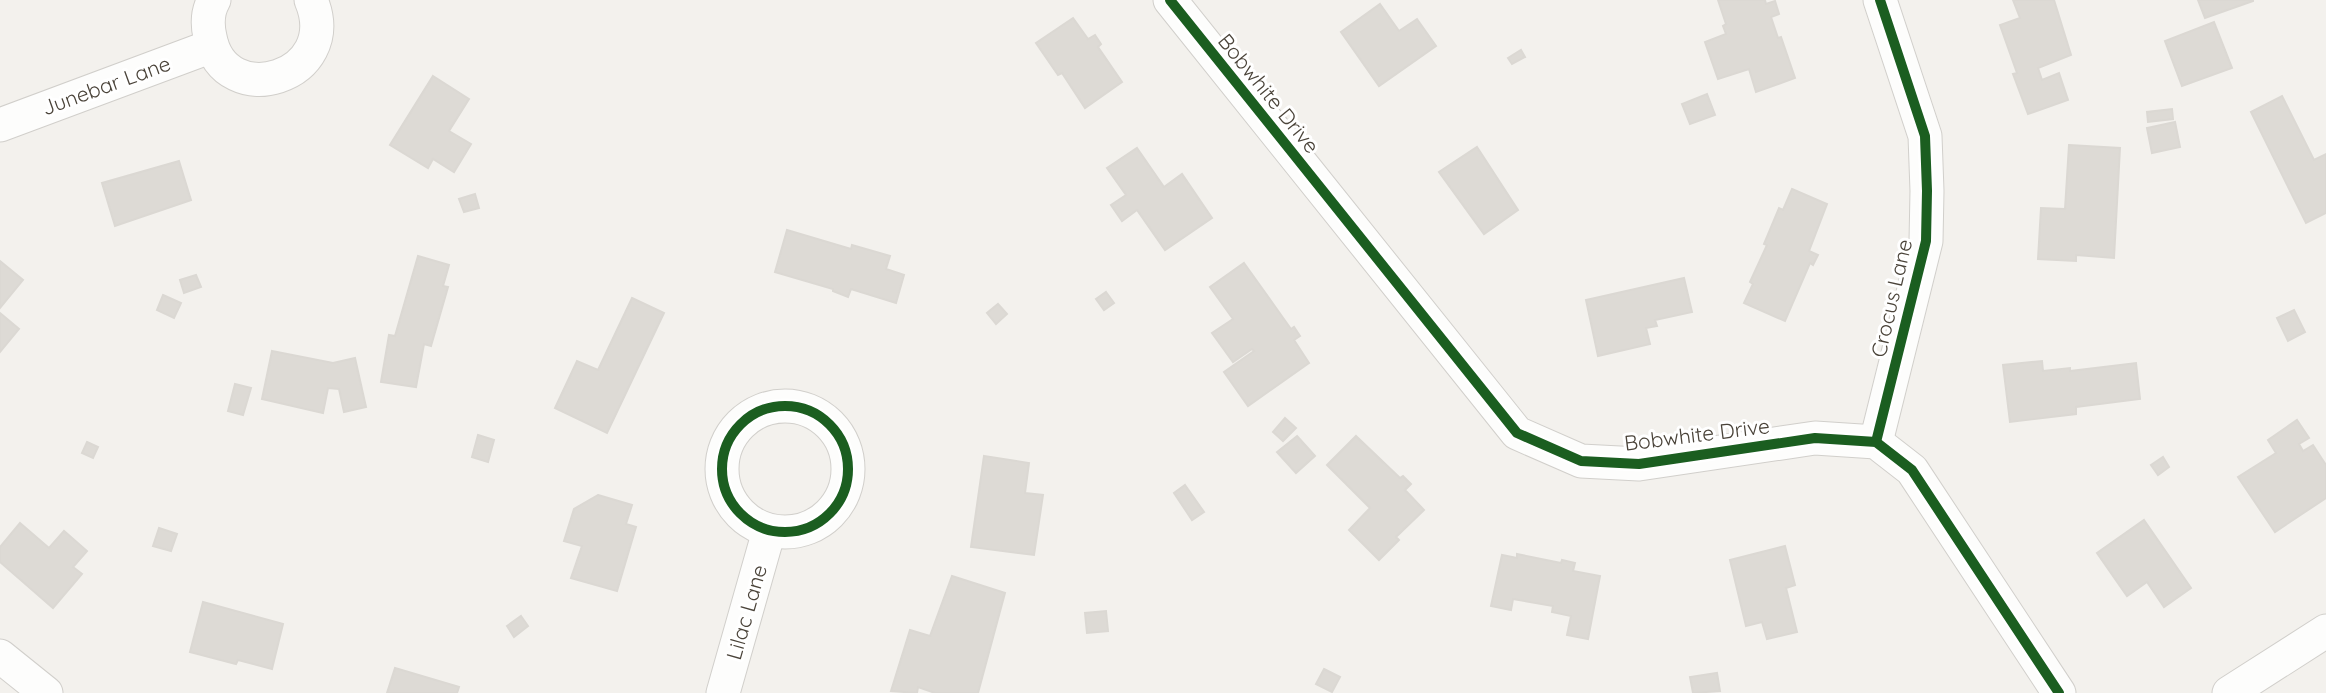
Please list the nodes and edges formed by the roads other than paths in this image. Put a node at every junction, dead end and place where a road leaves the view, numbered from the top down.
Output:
1 (214, 0) edge
2 (311, 0) edge
3 (1170, 0) edge
4 (1880, 0) edge
5 (212, 46) junction
6 (0, 125) edge
7 (1876, 442) junction
8 (769, 531) dead end
9 (2326, 631) edge
10 (0, 656) edge
11 (46, 693) edge
12 (723, 693) edge
13 (2059, 693) edge
14 (2229, 693) edge

1 - 5 street
2 - 5 street
3 - 7 street, Bobwhite Drive
4 - 7 street, Crocus Lane
5 - 6 street, Junebar Lane
7 - 13 street
8 - 12 street, Lilac Lane
9 - 14 street
10 - 11 street

